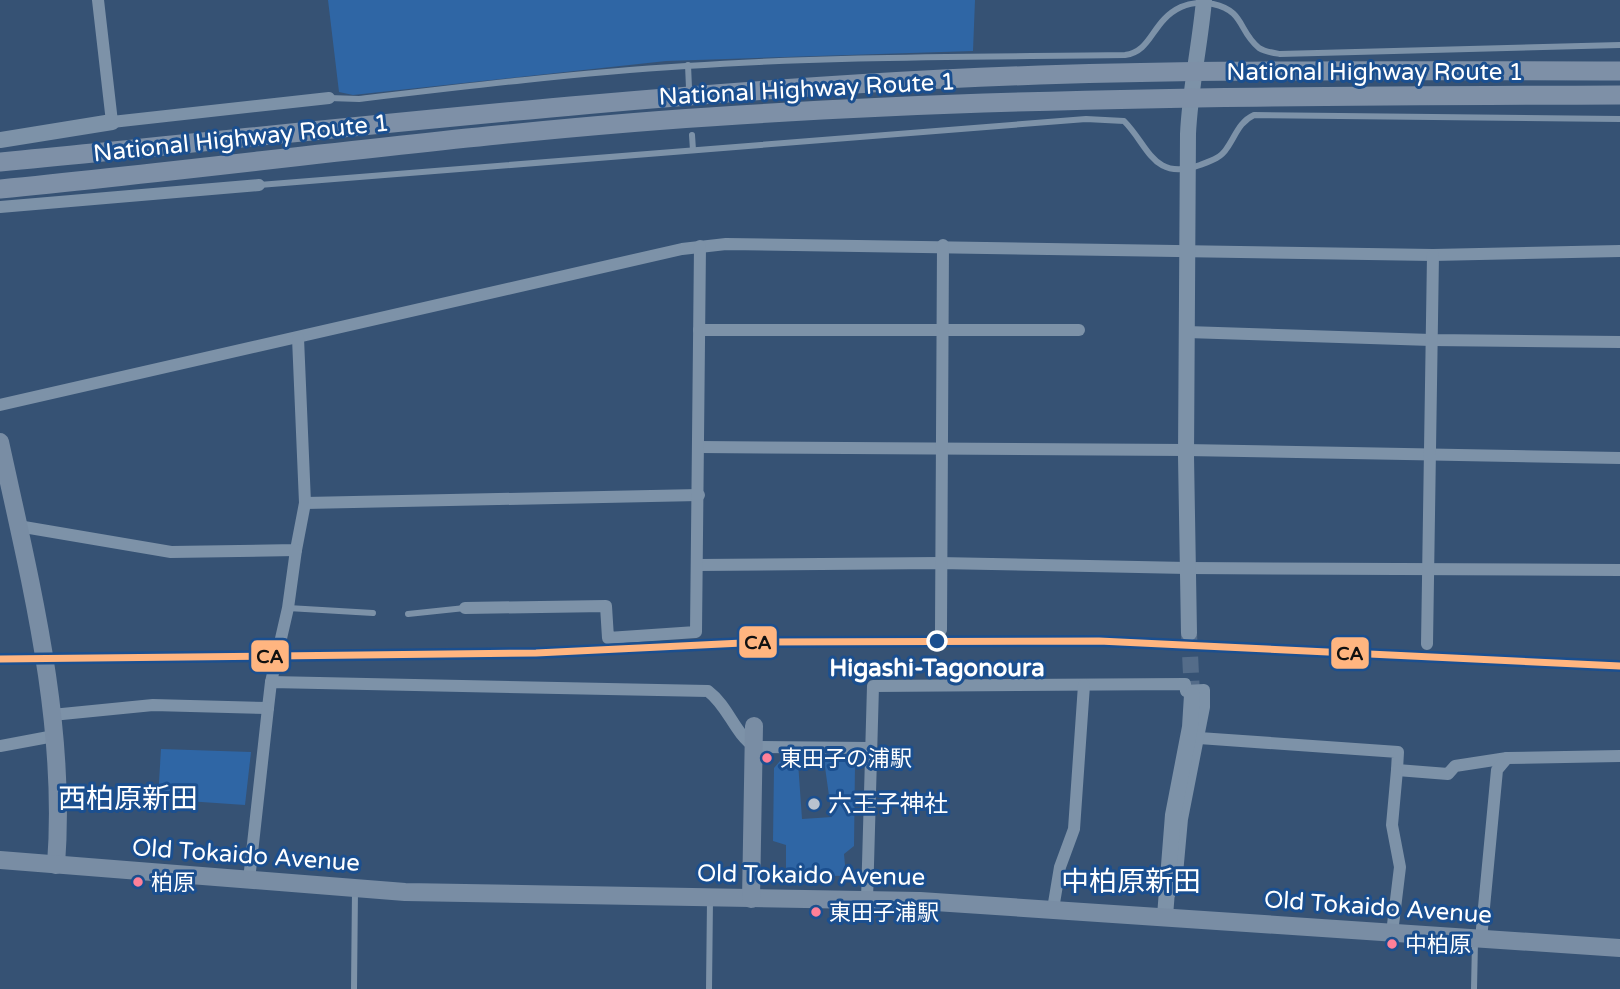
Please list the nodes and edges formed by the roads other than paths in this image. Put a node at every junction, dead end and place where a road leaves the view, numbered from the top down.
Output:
1 (97, 0) edge
2 (1204, 1) edge
3 (1620, 45) edge
4 (688, 65) junction
5 (1620, 71) edge
6 (1194, 72) junction
7 (689, 88) dead end
8 (1620, 95) edge
9 (1189, 97) junction
10 (329, 98) joint
11 (1620, 119) edge
12 (112, 122) junction
13 (692, 135) dead end
14 (0, 140) edge
15 (693, 150) junction
16 (0, 162) edge
17 (1188, 170) junction
18 (259, 185) joint
19 (0, 188) edge
20 (0, 207) edge
21 (943, 245) junction
22 (700, 246) junction
23 (1188, 249) junction
24 (1620, 251) edge
25 (1433, 255) junction
26 (699, 330) junction
27 (942, 330) junction
28 (1079, 330) dead end
29 (1187, 332) junction
30 (298, 338) junction
31 (1431, 340) junction
32 (1620, 342) edge
33 (0, 405) edge
34 (0, 442) edge
35 (699, 447) junction
36 (941, 450) junction
37 (1186, 450) junction
38 (1430, 456) junction
39 (1620, 458) edge
40 (699, 495) junction
41 (305, 503) junction
42 (18, 526) junction
43 (296, 550) junction
44 (939, 563) junction
45 (698, 565) junction
46 (1186, 568) junction
47 (1427, 568) junction
48 (1620, 570) edge
49 (288, 608) junction
50 (465, 608) joint
51 (373, 613) dead end
52 (408, 614) dead end
53 (941, 630) dead end
54 (1189, 634) tunnel mouth
55 (1427, 644) dead end
56 (271, 682) junction
57 (1084, 685) junction
58 (1192, 695) tunnel mouth
59 (268, 708) junction
60 (52, 715) junction
61 (754, 726) dead end
62 (54, 736) junction
63 (1199, 738) junction
64 (0, 746) edge
65 (755, 747) junction
66 (870, 748) junction
67 (1620, 756) edge
68 (1507, 758) junction
69 (1397, 770) junction
70 (0, 860) edge
71 (56, 865) junction
72 (249, 880) junction
73 (355, 888) junction
74 (710, 898) junction
75 (751, 899) junction
76 (867, 900) junction
77 (1165, 907) junction
78 (1053, 909) junction
79 (1392, 933) junction
80 (1478, 938) junction
81 (1620, 948) edge
82 (354, 989) edge
83 (709, 989) edge
84 (1474, 989) edge

1 - 12 street
2 - 3 lane
2 - 4 lane
2 - 6 street
4 - 7 lane
4 - 10 lane
5 - 6 highway, National Highway Route 1
6 - 9 street
6 - 16 highway, National Highway Route 1
8 - 9 highway, National Highway Route 1
9 - 17 street
9 - 19 highway, National Highway Route 1
10 - 12 street
11 - 17 lane
12 - 14 street
13 - 15 lane
15 - 17 lane
15 - 18 lane
17 - 23 street
18 - 20 street
21 - 22 street
21 - 23 street
21 - 27 street
22 - 26 street
22 - 30 street
23 - 25 street
23 - 29 street
24 - 25 street
25 - 31 street
26 - 27 street
26 - 35 street
27 - 28 street
27 - 36 street
29 - 31 street
29 - 37 street
30 - 33 street
30 - 41 street
31 - 32 street
31 - 38 street
34 - 42 main road
35 - 36 street
35 - 40 street
36 - 37 street
36 - 44 street
37 - 38 street
37 - 46 street
38 - 39 street
38 - 47 street
40 - 41 street
40 - 45 street
41 - 43 street
42 - 43 street
42 - 60 main road
43 - 49 street
44 - 45 street
44 - 46 street
44 - 53 street
45 - 50 street
46 - 47 street
46 - 54 street
47 - 48 street
47 - 55 street
49 - 51 lane
49 - 56 street
50 - 52 lane
56 - 59 street
56 - 65 street
57 - 63 street
57 - 66 street
57 - 78 street
58 - 77 street
59 - 60 street
59 - 72 street
60 - 62 main road
61 - 65 main road
62 - 64 street
62 - 71 main road
63 - 69 street
63 - 77 street
65 - 66 street
65 - 75 main road
66 - 76 street
67 - 68 street
68 - 69 street
68 - 80 street
69 - 79 street
70 - 71 main road, Old Tokaido Avenue
71 - 72 main road, Old Tokaido Avenue
72 - 73 main road, Old Tokaido Avenue
73 - 74 main road, Old Tokaido Avenue
73 - 82 lane
74 - 75 main road, Old Tokaido Avenue
74 - 83 lane
75 - 76 main road, Old Tokaido Avenue
76 - 78 main road, Old Tokaido Avenue
77 - 78 main road, Old Tokaido Avenue
77 - 79 main road, Old Tokaido Avenue
79 - 80 main road, Old Tokaido Avenue
80 - 81 main road, Old Tokaido Avenue
80 - 84 lane

